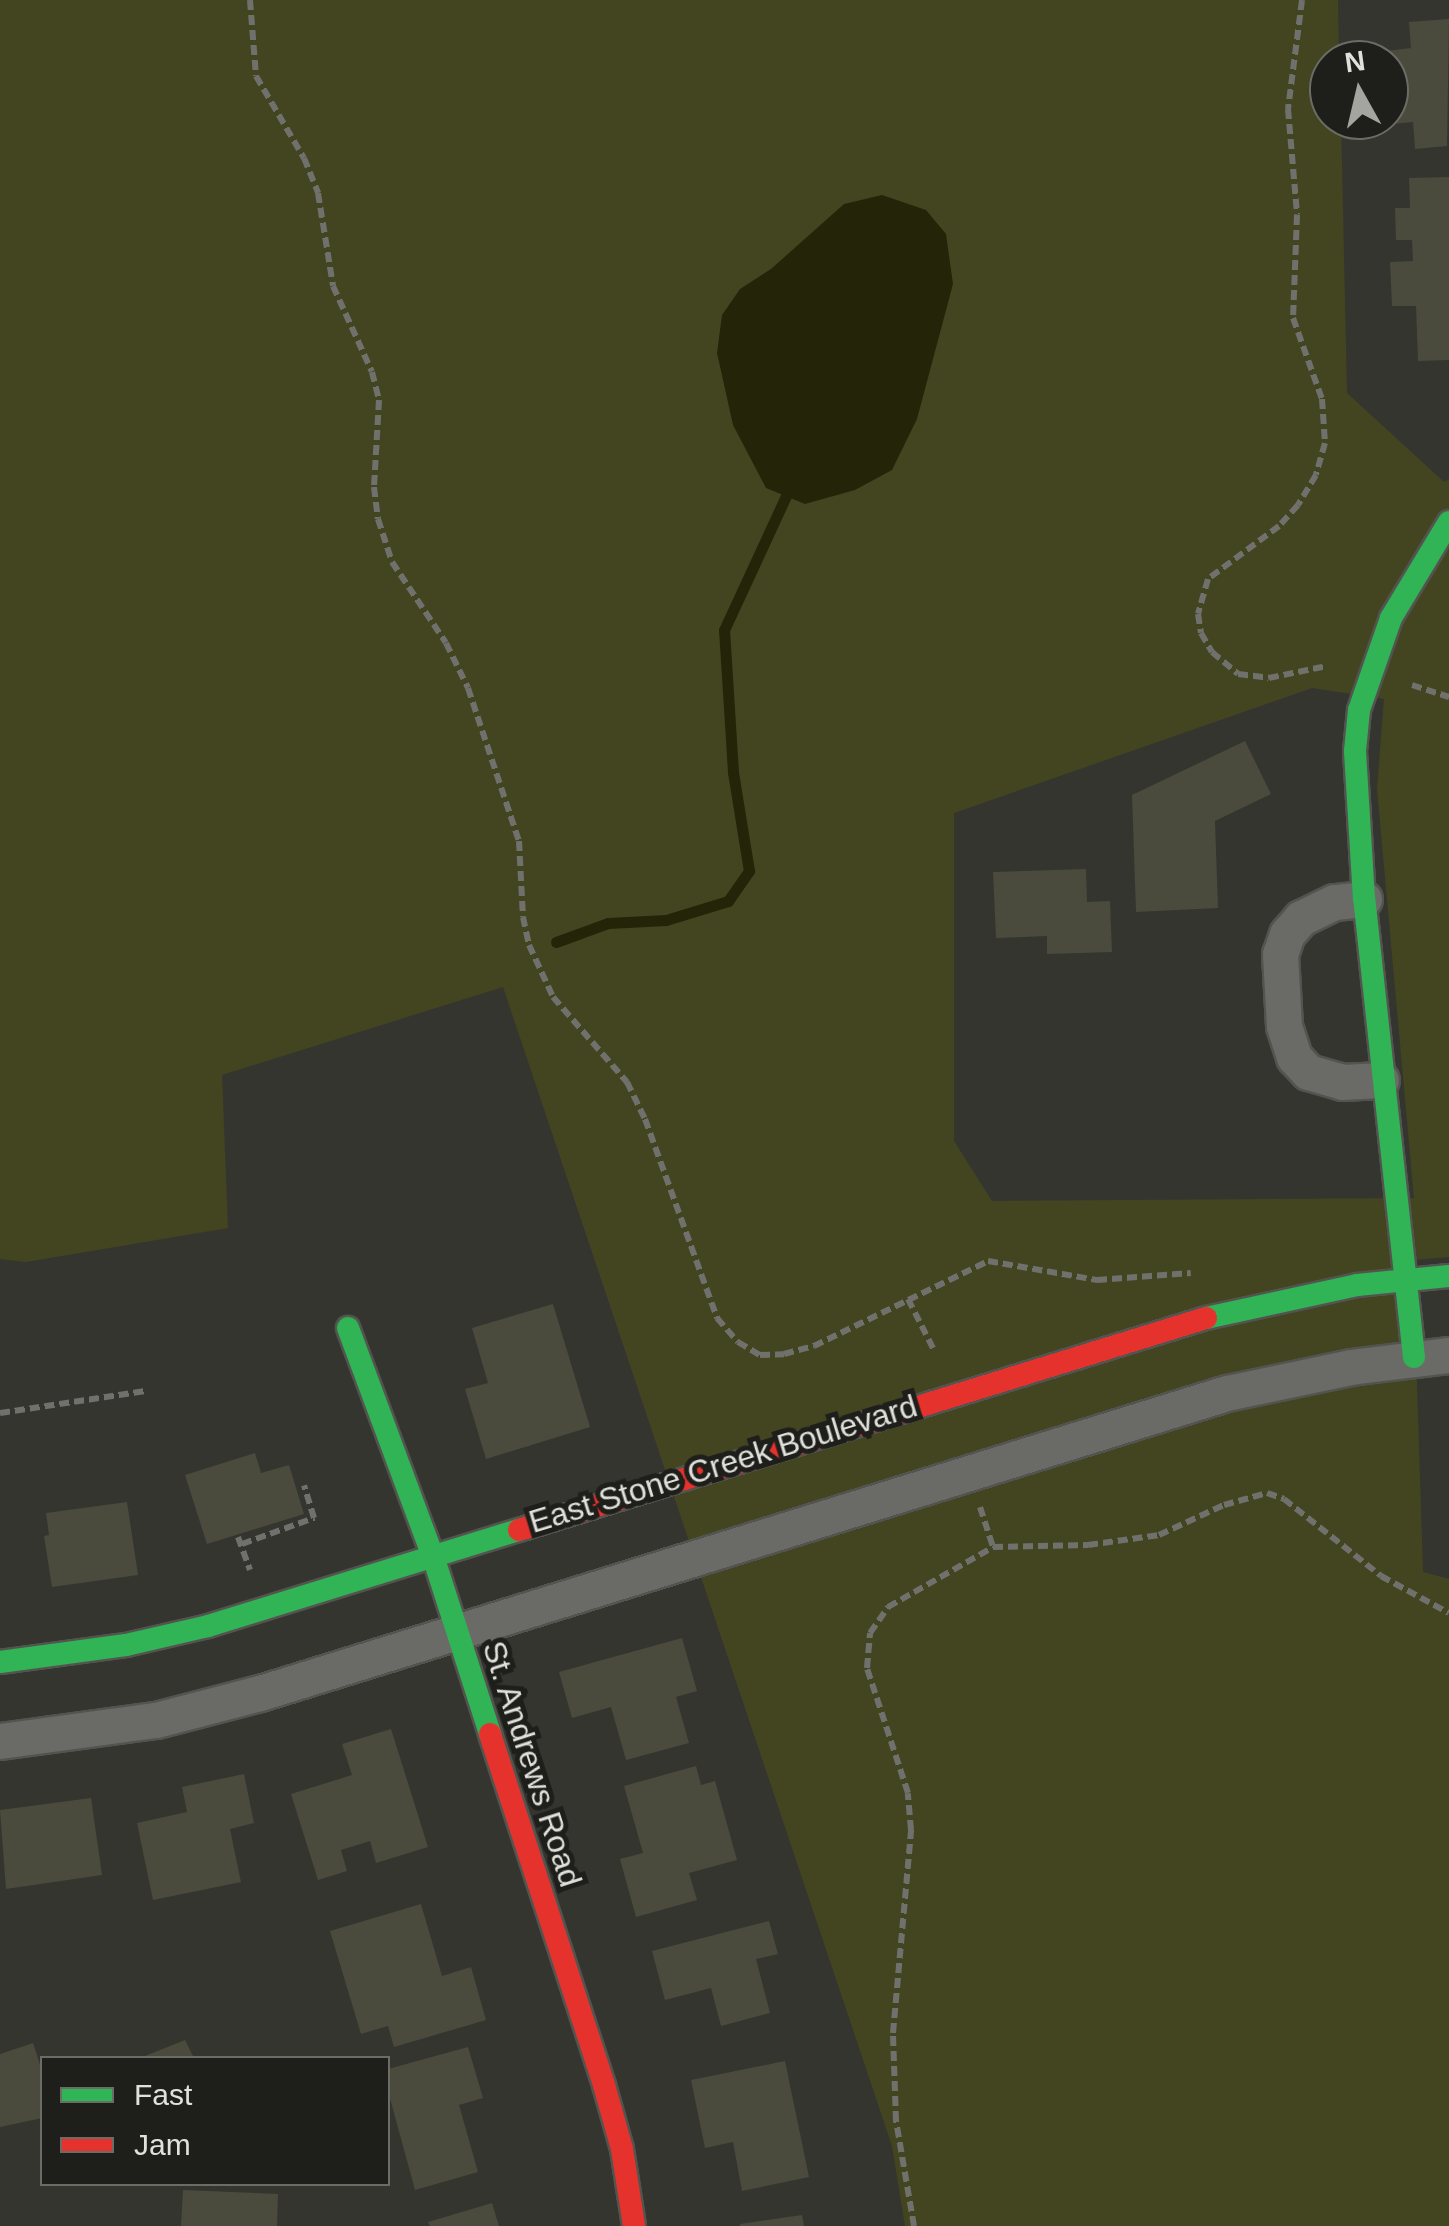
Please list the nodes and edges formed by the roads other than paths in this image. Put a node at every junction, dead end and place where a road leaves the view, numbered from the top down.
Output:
1 (1449, 522) edge
2 (1364, 899) junction
3 (1381, 1080) junction
4 (1449, 1276) edge
5 (1405, 1280) junction
6 (348, 1328) dead end
7 (1449, 1355) edge
8 (1414, 1357) junction
9 (433, 1556) junction
10 (454, 1630) junction
11 (0, 1662) edge
12 (0, 1741) edge
13 (634, 2226) edge

1 - 2 street
2 - 3 street
2 - 3 street
3 - 5 street
4 - 5 street, East Stone Creek Boulevard
5 - 8 street
5 - 9 street, East Stone Creek Boulevard
6 - 9 street, St. Andrews Road
7 - 8 street
8 - 10 street
9 - 10 street, St. Andrews Road
9 - 11 street, East Stone Creek Boulevard
10 - 12 street
10 - 13 street, St. Andrews Road

